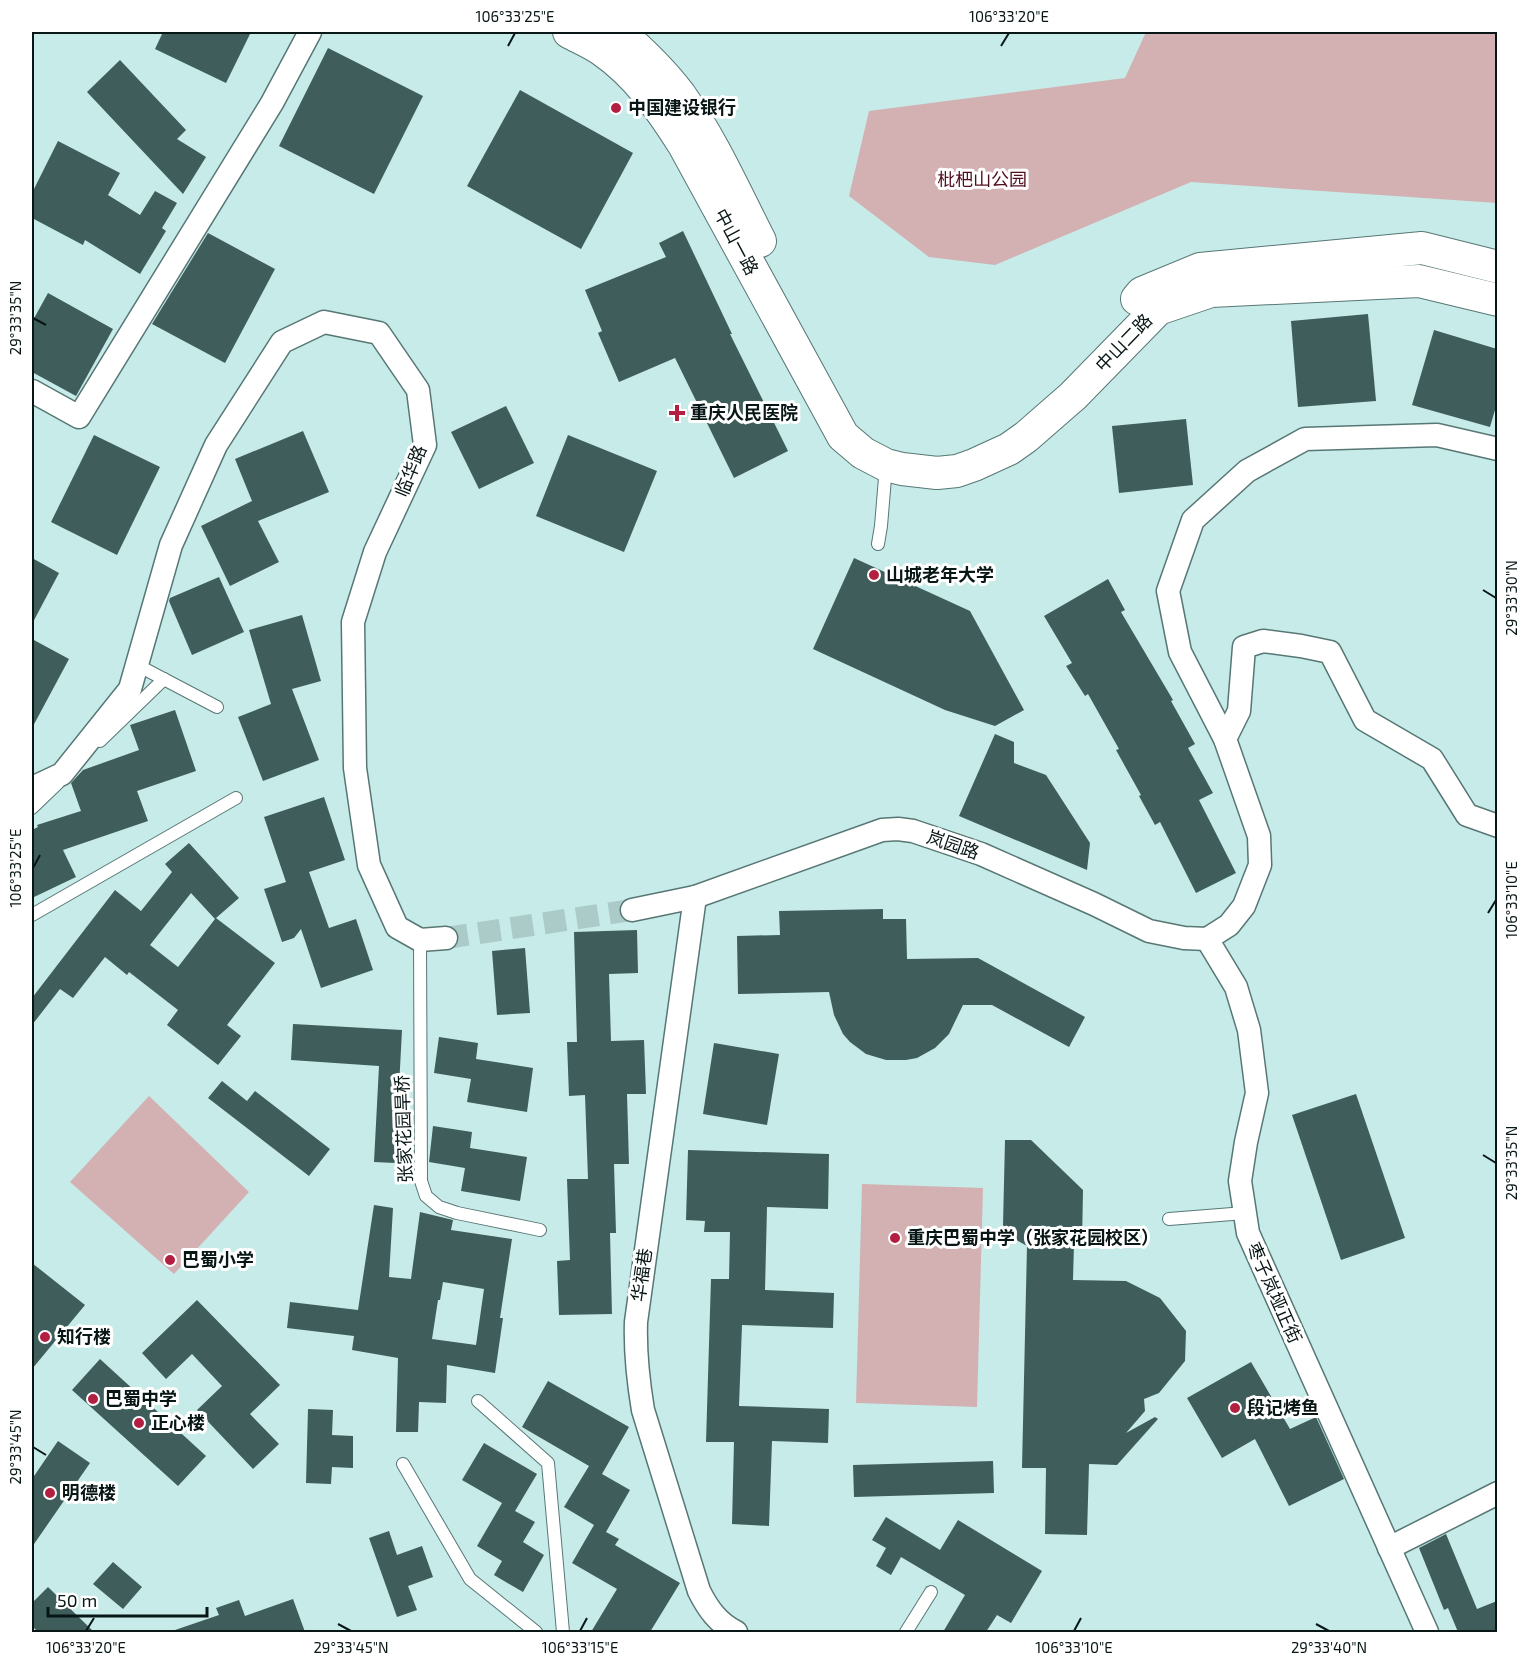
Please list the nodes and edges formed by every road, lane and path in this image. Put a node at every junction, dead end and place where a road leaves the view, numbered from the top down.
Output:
1 (310, 32) edge
2 (569, 32) edge
3 (619, 32) edge
4 (1497, 267) edge
5 (1497, 300) edge
6 (32, 391) edge
7 (1497, 449) edge
8 (891, 456) junction
9 (878, 544) dead end
10 (137, 665) junction
11 (164, 679) junction
12 (217, 707) dead end
13 (1225, 739) junction
14 (32, 788) edge
15 (236, 798) dead end
16 (32, 808) edge
17 (1497, 826) edge
18 (695, 897) junction
19 (632, 909) tunnel mouth
20 (32, 915) edge
21 (446, 938) tunnel mouth
22 (1208, 939) junction
23 (420, 940) junction
24 (1245, 1213) junction
25 (1169, 1219) dead end
26 (540, 1230) dead end
27 (478, 1401) dead end
28 (402, 1464) dead end
29 (1497, 1493) edge
30 (1389, 1548) junction
31 (931, 1592) dead end
32 (728, 1631) edge
33 (536, 1632) edge
34 (563, 1632) edge
35 (906, 1632) edge
36 (1427, 1632) edge

1 - 6 street
2 - 8 main road, 中山一路
3 - 8 main road, 中山一路
4 - 8 main road, 中山二路
5 - 8 main road, 中山二路
7 - 13 street
8 - 9 lane
10 - 11 lane
10 - 14 street, 临华路
10 - 23 street, 临华路
11 - 12 lane
11 - 16 lane
13 - 17 street
13 - 22 street
15 - 20 lane
18 - 19 street, 岚园路
18 - 22 street, 岚园路
18 - 32 street, 华福巷
21 - 23 street
22 - 24 street, 枣子岚垭正街
23 - 26 lane, 张家花园旱桥
24 - 25 lane
24 - 30 street, 枣子岚垭正街
27 - 34 lane
28 - 33 lane
29 - 30 street
30 - 36 street, 枣子岚垭正街
31 - 35 lane

